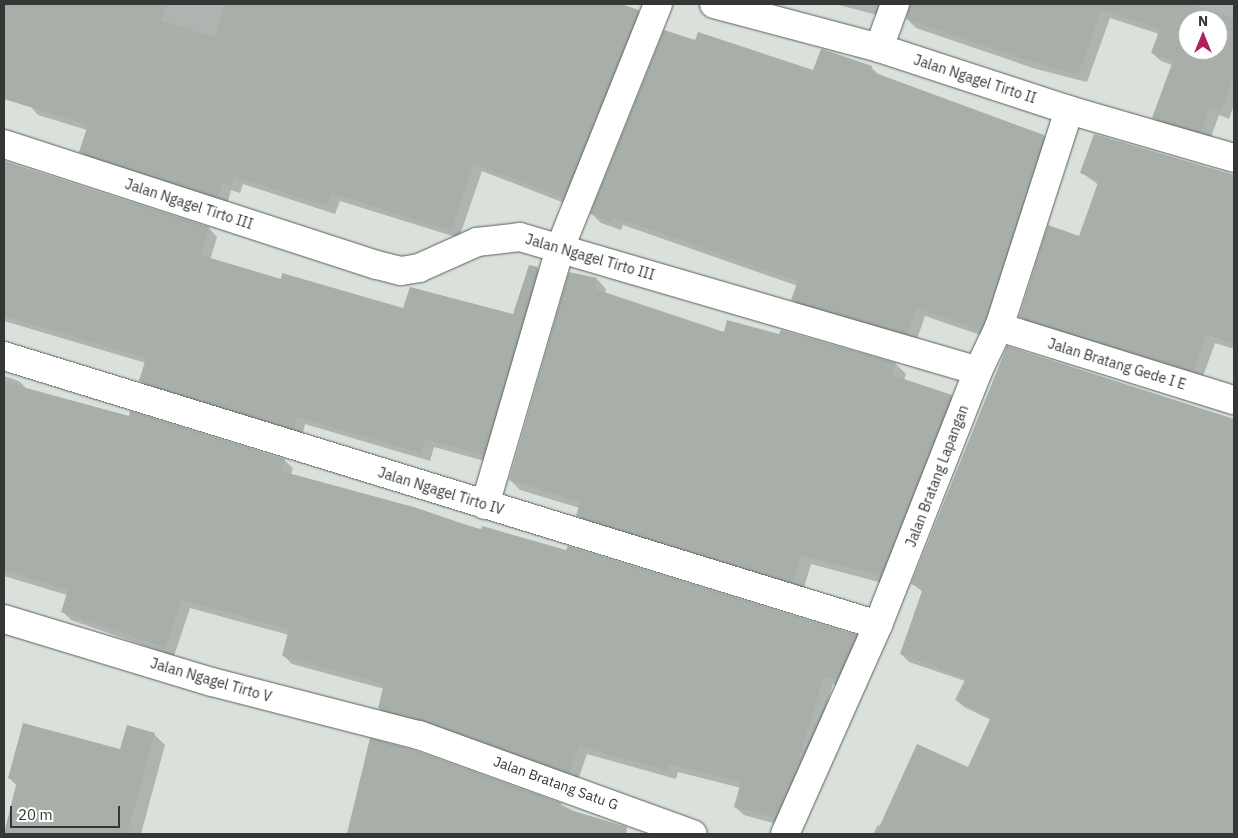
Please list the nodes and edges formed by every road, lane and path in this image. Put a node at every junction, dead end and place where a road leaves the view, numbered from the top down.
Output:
1 (658, 4) edge
2 (714, 4) edge
3 (895, 4) edge
4 (879, 48) junction
5 (1069, 110) junction
6 (4, 144) edge
7 (1234, 158) edge
8 (560, 248) junction
9 (999, 327) junction
10 (4, 356) edge
11 (978, 371) junction
12 (1234, 400) edge
13 (485, 505) junction
14 (4, 619) edge
15 (878, 625) junction
16 (419, 735) joint
17 (693, 834) edge
18 (785, 834) edge

1 - 8 street
2 - 4 street, Jalan Ngagel Tirto II
3 - 4 street
4 - 5 street, Jalan Ngagel Tirto II
5 - 7 street, Jalan Ngagel Tirto II
5 - 9 street, Jalan Bratang Lapangan
6 - 8 street, Jalan Ngagel Tirto III
8 - 11 street, Jalan Ngagel Tirto III
8 - 13 street
9 - 11 street, Jalan Bratang Lapangan
9 - 12 street, Jalan Bratang Gede I E
10 - 13 street, Jalan Ngagel Tirto IV
11 - 15 street, Jalan Bratang Lapangan
13 - 15 street, Jalan Ngagel Tirto IV
14 - 16 street, Jalan Ngagel Tirto V
15 - 18 street, Jalan Bratang Lapangan
16 - 17 street, Jalan Bratang Satu G

